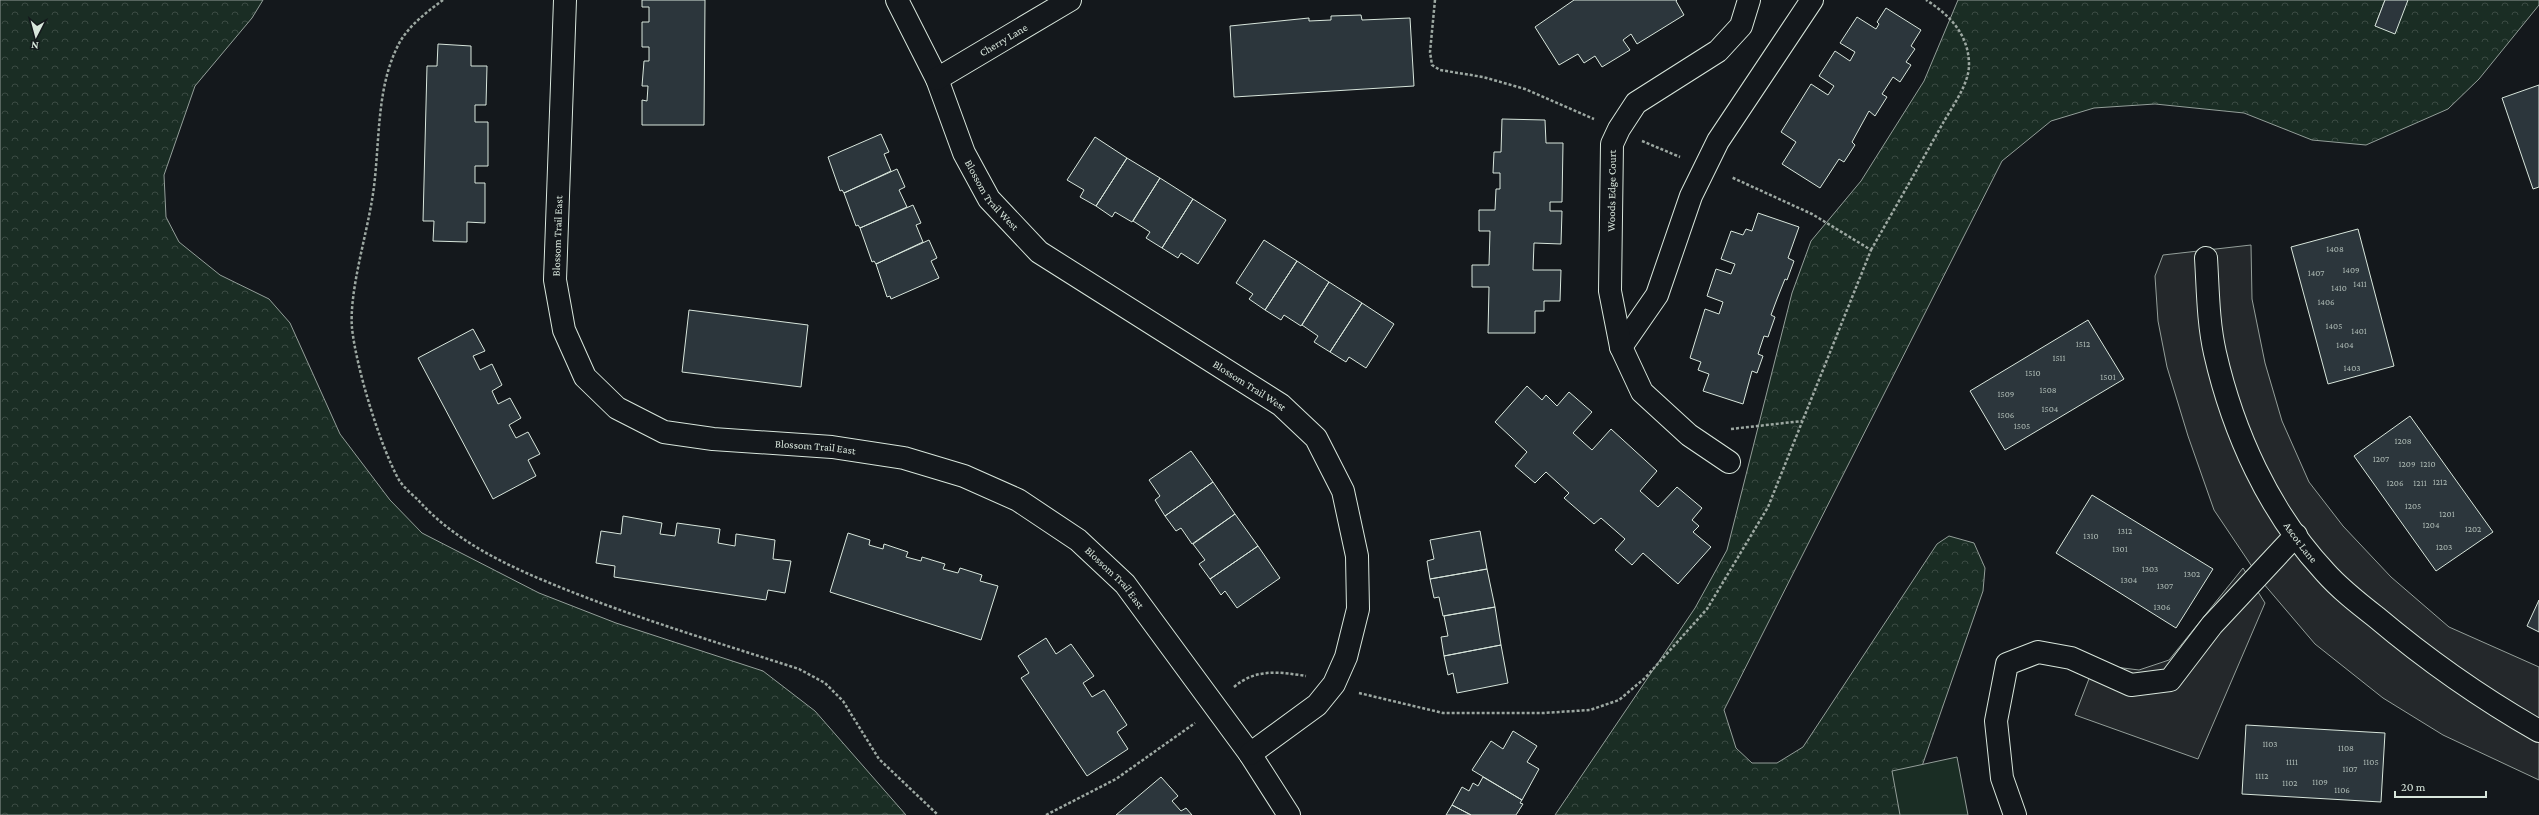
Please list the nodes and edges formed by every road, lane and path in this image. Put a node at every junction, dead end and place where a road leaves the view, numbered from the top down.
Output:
1 (443, 0) edge
2 (565, 0) edge
3 (897, 0) edge
4 (1070, 0) edge
5 (1435, 0) edge
6 (1749, 0) edge
7 (1812, 0) edge
8 (1926, 0) edge
9 (937, 79) junction
10 (1619, 129) junction
11 (1704, 166) junction
12 (1871, 250) junction
13 (2206, 258) dead end
14 (1621, 347) junction
15 (1802, 421) junction
16 (1689, 435) junction
17 (1729, 462) dead end
18 (2296, 535) junction
19 (1334, 684) junction
20 (1214, 704) junction
21 (2539, 731) edge
22 (1250, 754) junction
23 (938, 815) edge
24 (1046, 815) edge
25 (1289, 815) edge
26 (2015, 815) edge

1 - 23 path
2 - 20 street, Blossom Trail East
3 - 9 street
4 - 9 street, Cherry Lane
5 - 10 path
6 - 10 street, Woods Edge Court
7 - 11 street
8 - 12 path
9 - 19 street, Blossom Trail West
10 - 11 path
10 - 14 street, Woods Edge Court
11 - 12 path
11 - 14 street
12 - 15 path
13 - 18 street, Ascot Lane
14 - 16 street, Woods Edge Court
15 - 16 path
15 - 19 path
16 - 17 street, Woods Edge Court
18 - 21 street, Ascot Lane
18 - 26 street
19 - 20 path
19 - 22 street, Blossom Trail West
20 - 22 street, Blossom Trail East
20 - 24 path
22 - 25 street, Blossom Trail East

